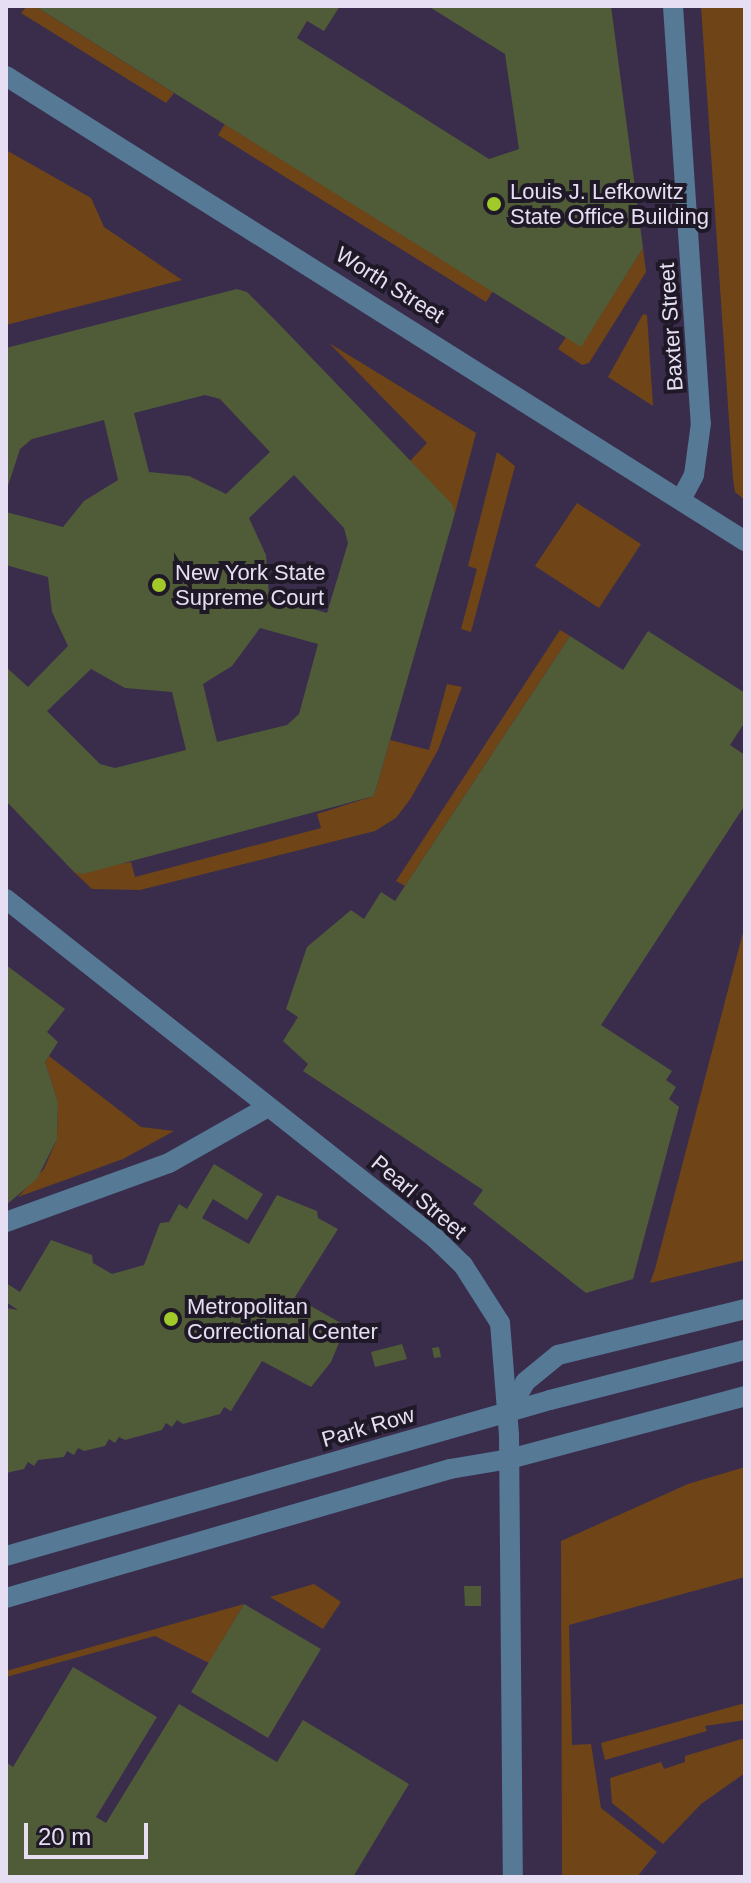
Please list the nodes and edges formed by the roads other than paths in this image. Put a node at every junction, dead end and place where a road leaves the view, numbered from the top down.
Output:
1 (673, 6) edge
2 (6, 76) edge
3 (682, 498) junction
4 (745, 541) edge
5 (6, 899) edge
6 (268, 1107) junction
7 (6, 1222) edge
8 (745, 1309) edge
9 (745, 1350) edge
10 (745, 1396) edge
11 (508, 1412) junction
12 (509, 1459) junction
13 (6, 1556) edge
14 (6, 1598) edge
15 (513, 1877) edge

1 - 3 street, Baxter Street
2 - 3 street, Worth Street
3 - 4 street, Worth Street
5 - 6 street, Pearl Street
6 - 7 street
6 - 11 street, Pearl Street
8 - 11 street
9 - 11 street, Park Row
10 - 12 street
11 - 12 street, Pearl Street
11 - 13 street, Park Row
12 - 14 street
12 - 15 street, Pearl Street

